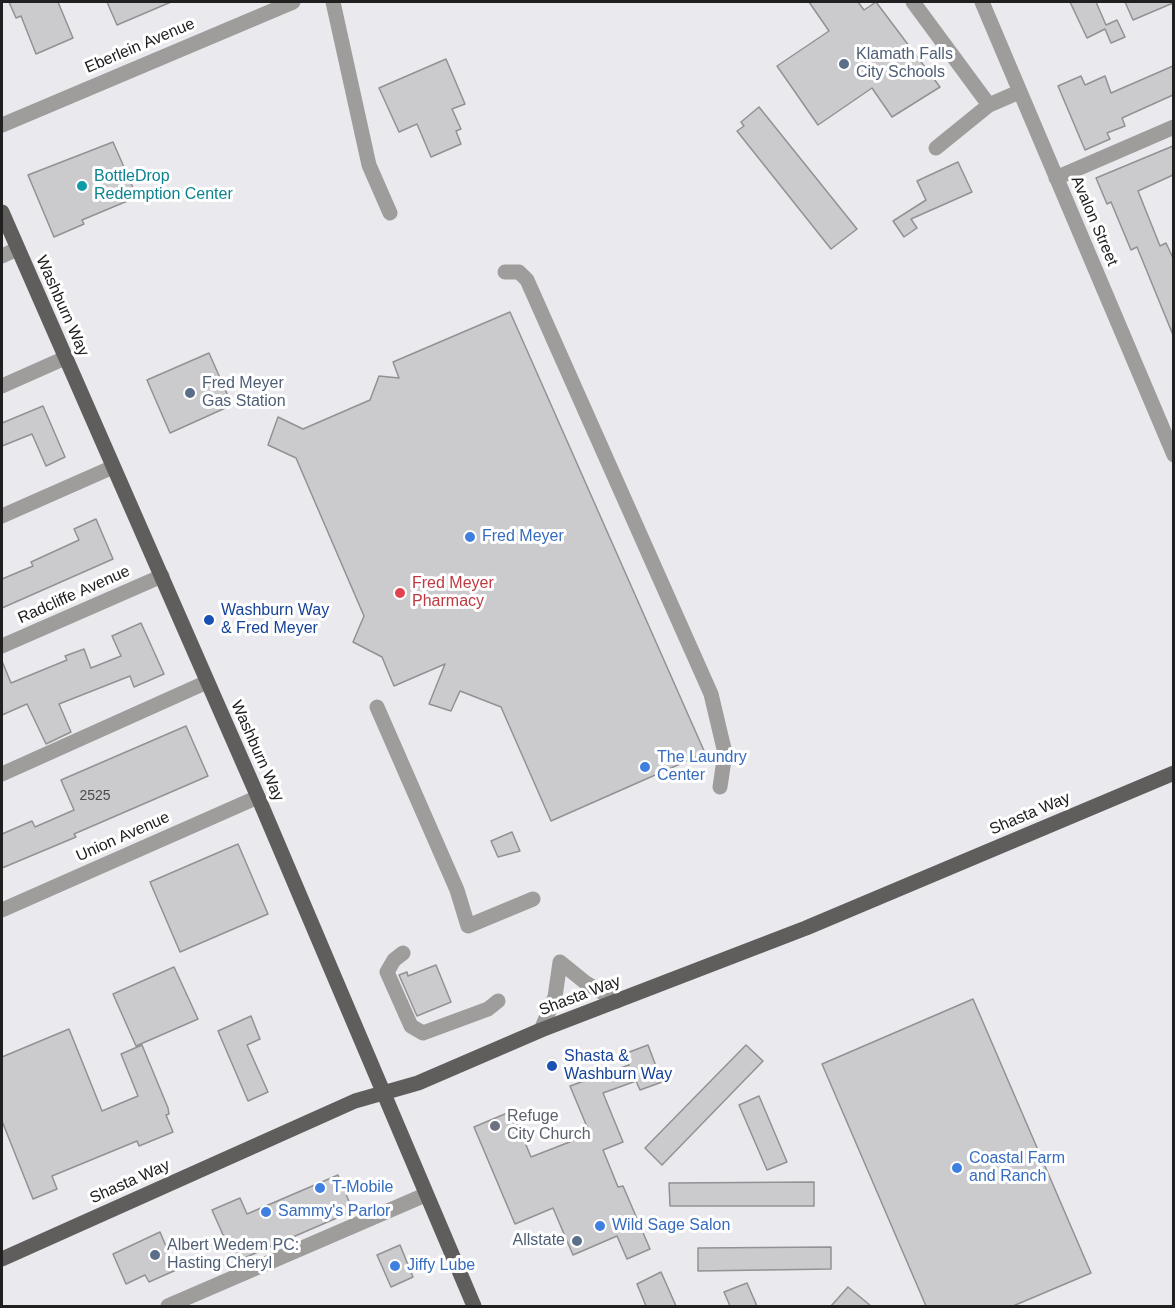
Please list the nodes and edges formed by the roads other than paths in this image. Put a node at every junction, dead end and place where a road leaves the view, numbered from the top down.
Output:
1 (293, 2) edge
2 (333, 2) edge
3 (913, 2) edge
4 (982, 2) edge
5 (1019, 92) junction
6 (989, 105) junction
7 (2, 125) edge
8 (1173, 127) edge
9 (936, 148) dead end
10 (1056, 178) junction
11 (2, 212) edge
12 (390, 213) dead end
13 (17, 249) junction
14 (2, 256) edge
15 (505, 272) dead end
16 (65, 358) junction
17 (2, 386) edge
18 (1173, 455) edge
19 (113, 467) junction
20 (2, 516) edge
21 (162, 576) junction
22 (2, 646) edge
23 (207, 682) junction
24 (377, 707) dead end
25 (1173, 773) edge
26 (2, 774) edge
27 (720, 787) dead end
28 (258, 797) junction
29 (533, 899) dead end
30 (2, 910) edge
31 (404, 953) dead end
32 (498, 1001) dead end
33 (617, 1001) junction
34 (541, 1030) junction
35 (385, 1093) junction
36 (425, 1195) junction
37 (2, 1259) edge
38 (168, 1306) edge
39 (474, 1306) edge

1 - 7 street, Eberlein Avenue
2 - 12 street
3 - 6 street
4 - 5 street, Avalon Street
5 - 6 street
5 - 10 street, Avalon Street
6 - 9 street
8 - 10 street
10 - 18 street, Avalon Street
11 - 13 main road, Washburn Way
13 - 14 street
13 - 16 main road, Washburn Way
15 - 27 street
16 - 17 street
16 - 19 main road, Washburn Way
19 - 20 street
19 - 21 main road, Washburn Way
21 - 22 street, Radcliffe Avenue
21 - 23 main road, Washburn Way
23 - 26 street
23 - 28 main road, Washburn Way
24 - 29 street
25 - 33 main road, Shasta Way
28 - 30 street, Union Avenue
28 - 35 main road, Washburn Way
31 - 32 street
33 - 34 main road, Shasta Way
33 - 34 street
34 - 35 main road, Shasta Way
35 - 36 main road, Washburn Way
35 - 37 main road, Shasta Way
36 - 38 street
36 - 39 main road, Washburn Way

